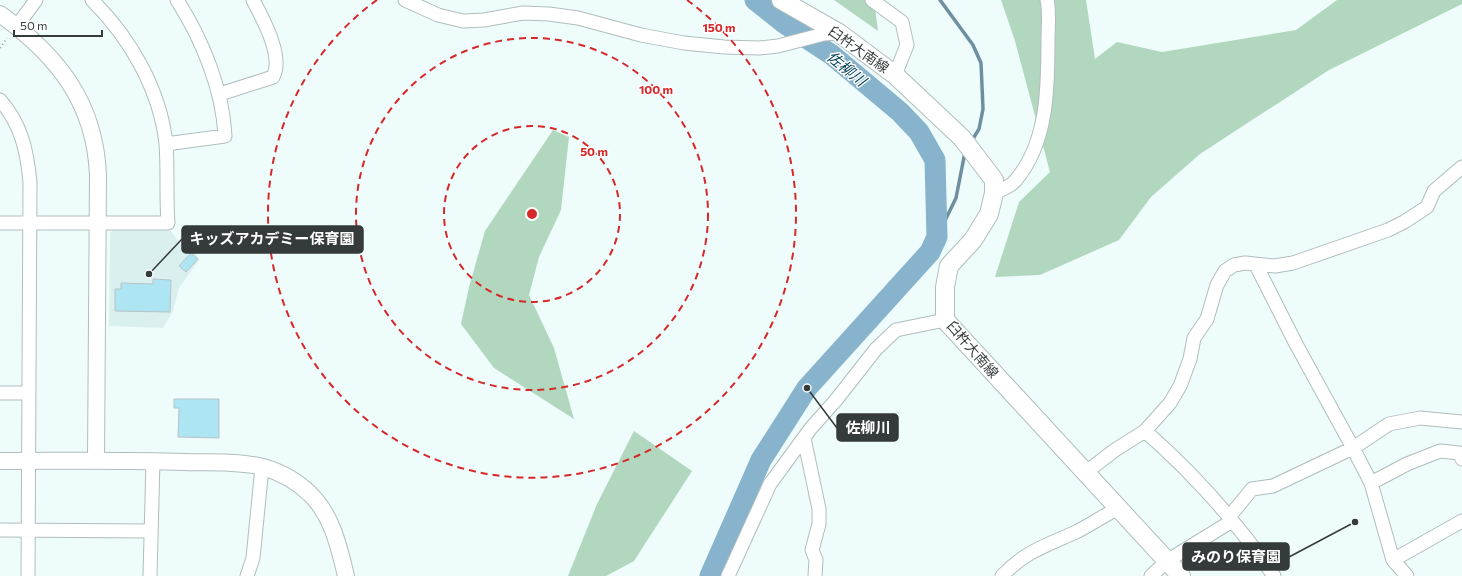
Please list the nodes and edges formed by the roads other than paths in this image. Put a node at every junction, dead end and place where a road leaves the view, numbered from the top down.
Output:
1 (36, 0) edge
2 (92, 0) edge
3 (178, 0) edge
4 (254, 0) edge
5 (405, 0) edge
6 (781, 0) edge
7 (872, 0) edge
8 (1047, 0) edge
9 (0, 14) edge
10 (14, 30) junction
11 (839, 33) junction
12 (895, 75) junction
13 (220, 94) junction
14 (0, 100) edge
15 (166, 144) junction
16 (1462, 167) edge
17 (994, 193) junction
18 (0, 223) edge
19 (30, 223) junction
20 (97, 223) junction
21 (1256, 265) junction
22 (945, 320) junction
23 (0, 393) edge
24 (29, 393) junction
25 (1462, 422) edge
26 (1145, 431) junction
27 (804, 438) junction
28 (1353, 448) junction
29 (1462, 458) edge
30 (0, 461) edge
31 (28, 461) junction
32 (96, 461) junction
33 (153, 461) junction
34 (262, 467) junction
35 (1085, 473) junction
36 (1371, 483) junction
37 (1117, 509) junction
38 (1230, 519) junction
39 (1462, 521) edge
40 (0, 530) edge
41 (28, 530) junction
42 (151, 531) junction
43 (1393, 560) junction
44 (1167, 561) junction
45 (28, 576) edge
46 (150, 576) edge
47 (247, 576) edge
48 (346, 576) edge
49 (728, 576) edge
50 (815, 576) edge
51 (1002, 576) edge
52 (1151, 576) edge
53 (1180, 576) edge
54 (1274, 576) edge
55 (1407, 576) edge

1 - 10 street
2 - 15 street
3 - 13 street
4 - 13 street
5 - 11 street
6 - 11 main road, 臼杵大南線
7 - 12 street
8 - 17 street
9 - 10 street
10 - 20 street
11 - 12 main road, 臼杵大南線
12 - 17 main road, 臼杵大南線
13 - 15 street
14 - 19 street
15 - 20 street
16 - 21 street
17 - 22 main road, 臼杵大南線
18 - 19 street
19 - 20 street
19 - 24 street
20 - 32 street
21 - 26 street
21 - 28 street
22 - 27 street
22 - 35 main road, 臼杵大南線
23 - 24 street
24 - 31 street
25 - 28 street
26 - 35 street
26 - 38 street
27 - 49 street
27 - 50 street
28 - 36 street
28 - 38 street
29 - 36 street
30 - 31 street
31 - 32 street
31 - 41 street
32 - 33 street
33 - 34 street
33 - 42 street
34 - 47 street
34 - 48 street
35 - 37 main road, 臼杵大南線
36 - 43 street
37 - 44 main road, 臼杵大南線
37 - 51 street
38 - 44 street
38 - 54 street
39 - 43 street
40 - 41 street
41 - 42 street
41 - 45 street
42 - 46 street
43 - 55 street
44 - 52 street
44 - 53 main road, 臼杵大南線

